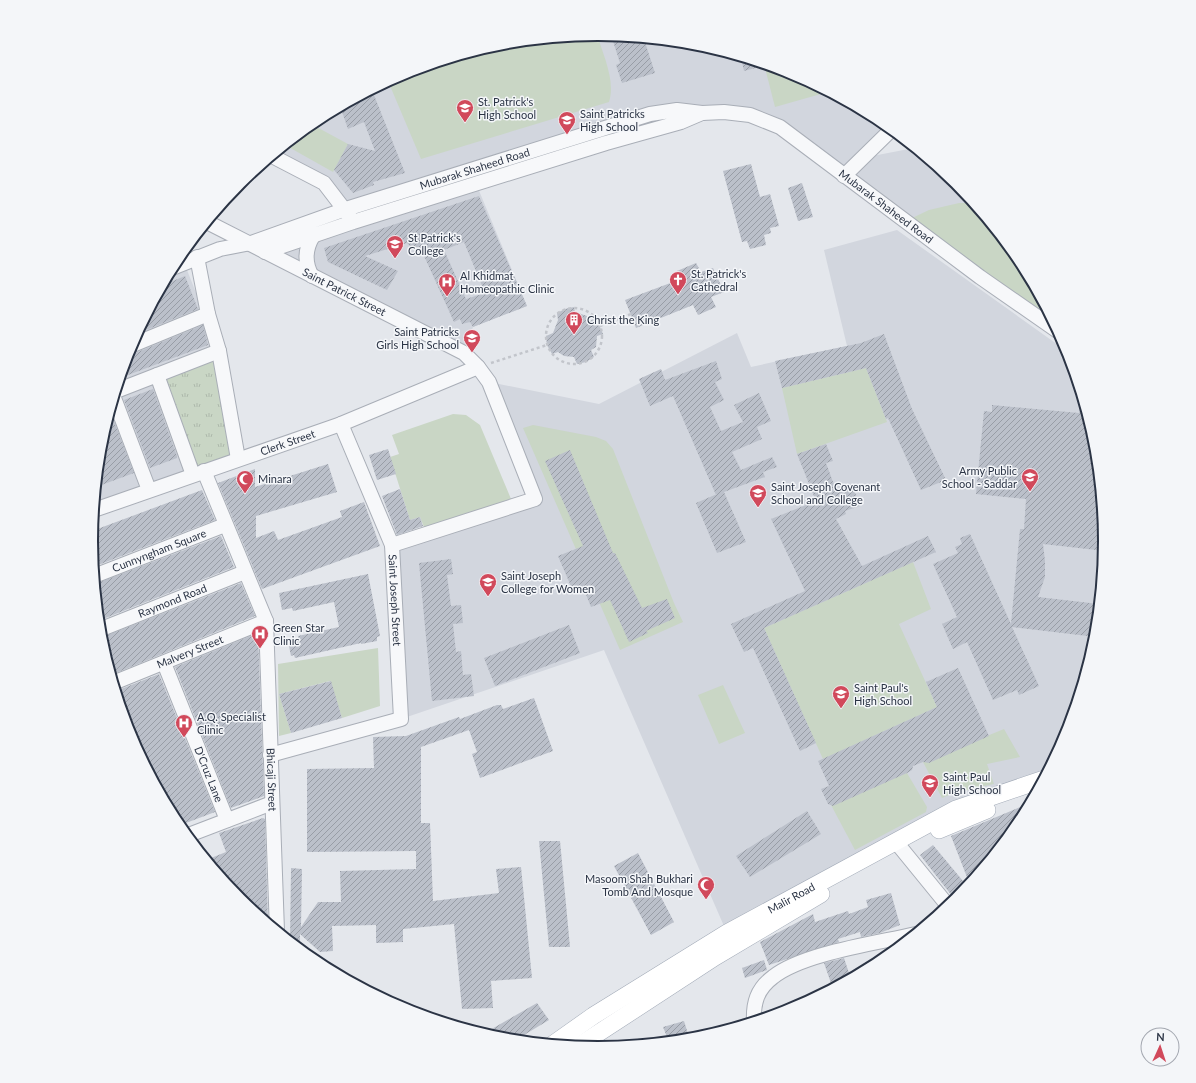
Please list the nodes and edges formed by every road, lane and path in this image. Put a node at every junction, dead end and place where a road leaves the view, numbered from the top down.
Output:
1 (888, 133) edge
2 (276, 158) edge
3 (844, 176) junction
4 (349, 216) junction
5 (211, 224) edge
6 (210, 226) edge
7 (219, 229) junction
8 (313, 236) junction
9 (251, 243) junction
10 (265, 252) junction
11 (197, 258) junction
12 (181, 264) edge
13 (312, 276) junction
14 (208, 314) junction
15 (630, 314) dead end
16 (1049, 325) edge
17 (600, 326) dead end
18 (139, 342) edge
19 (547, 345) junction
20 (218, 351) junction
21 (478, 367) junction
22 (157, 375) junction
23 (122, 389) edge
24 (117, 406) edge
25 (341, 424) junction
26 (238, 460) junction
27 (199, 473) junction
28 (149, 490) junction
29 (99, 508) edge
30 (225, 526) junction
31 (392, 544) junction
32 (245, 572) junction
33 (99, 574) edge
34 (266, 621) junction
35 (105, 628) edge
36 (164, 662) junction
37 (118, 681) edge
38 (270, 755) junction
39 (1035, 785) edge
40 (272, 803) junction
41 (227, 820) junction
42 (192, 834) edge
43 (899, 846) junction
44 (945, 902) edge
45 (277, 925) edge
46 (906, 936) edge
47 (754, 1017) edge
48 (557, 1040) edge
49 (585, 1042) edge

1 - 3 street
2 - 4 street
3 - 4 street, Mubarak Shaheed Road
3 - 16 street, Mubarak Shaheed Road
4 - 8 street, Mubarak Shaheed Road
4 - 9 street, Mubarak Shaheed Road
5 - 7 street, Saint Patrick Street
6 - 7 street
7 - 9 street, Saint Patrick Street
8 - 10 street, Mubarak Shaheed Road
8 - 13 street
9 - 10 street, Saint Patrick Street
9 - 11 street, Mubarak Shaheed Road
10 - 13 street, Saint Patrick Street
11 - 12 street, Mubarak Shaheed Road
11 - 14 street
13 - 21 street, Saint Patrick Street
14 - 18 street
14 - 20 street
15 - 17 path
19 - 19 path
19 - 21 path
20 - 22 street
20 - 26 street
21 - 25 street, Clerk Street
21 - 31 street, Saint Joseph Street
22 - 23 street
22 - 27 street, Bhicaji Street
24 - 28 street
25 - 26 street, Clerk Street
25 - 31 street
26 - 27 street, Clerk Street
27 - 28 street, Clerk Street
27 - 30 street, Bhicaji Street
28 - 29 street, Clerk Street
30 - 32 street, Bhicaji Street
30 - 33 street, Cunnyngham Square
31 - 38 street, Saint Joseph Street
32 - 34 street, Bhicaji Street
32 - 35 street, Raymond Road
34 - 36 street, Malvery Street
34 - 38 street, Bhicaji Street
36 - 37 street, Malvery Street
36 - 41 street, D'Cruz Lane
38 - 40 street, Bhicaji Street
39 - 43 main road, Malir Road
40 - 41 street
40 - 45 street, Bhicaji Street
41 - 42 street
43 - 44 street
43 - 48 main road, Malir Road
43 - 49 main road, Malir Road
46 - 47 street

